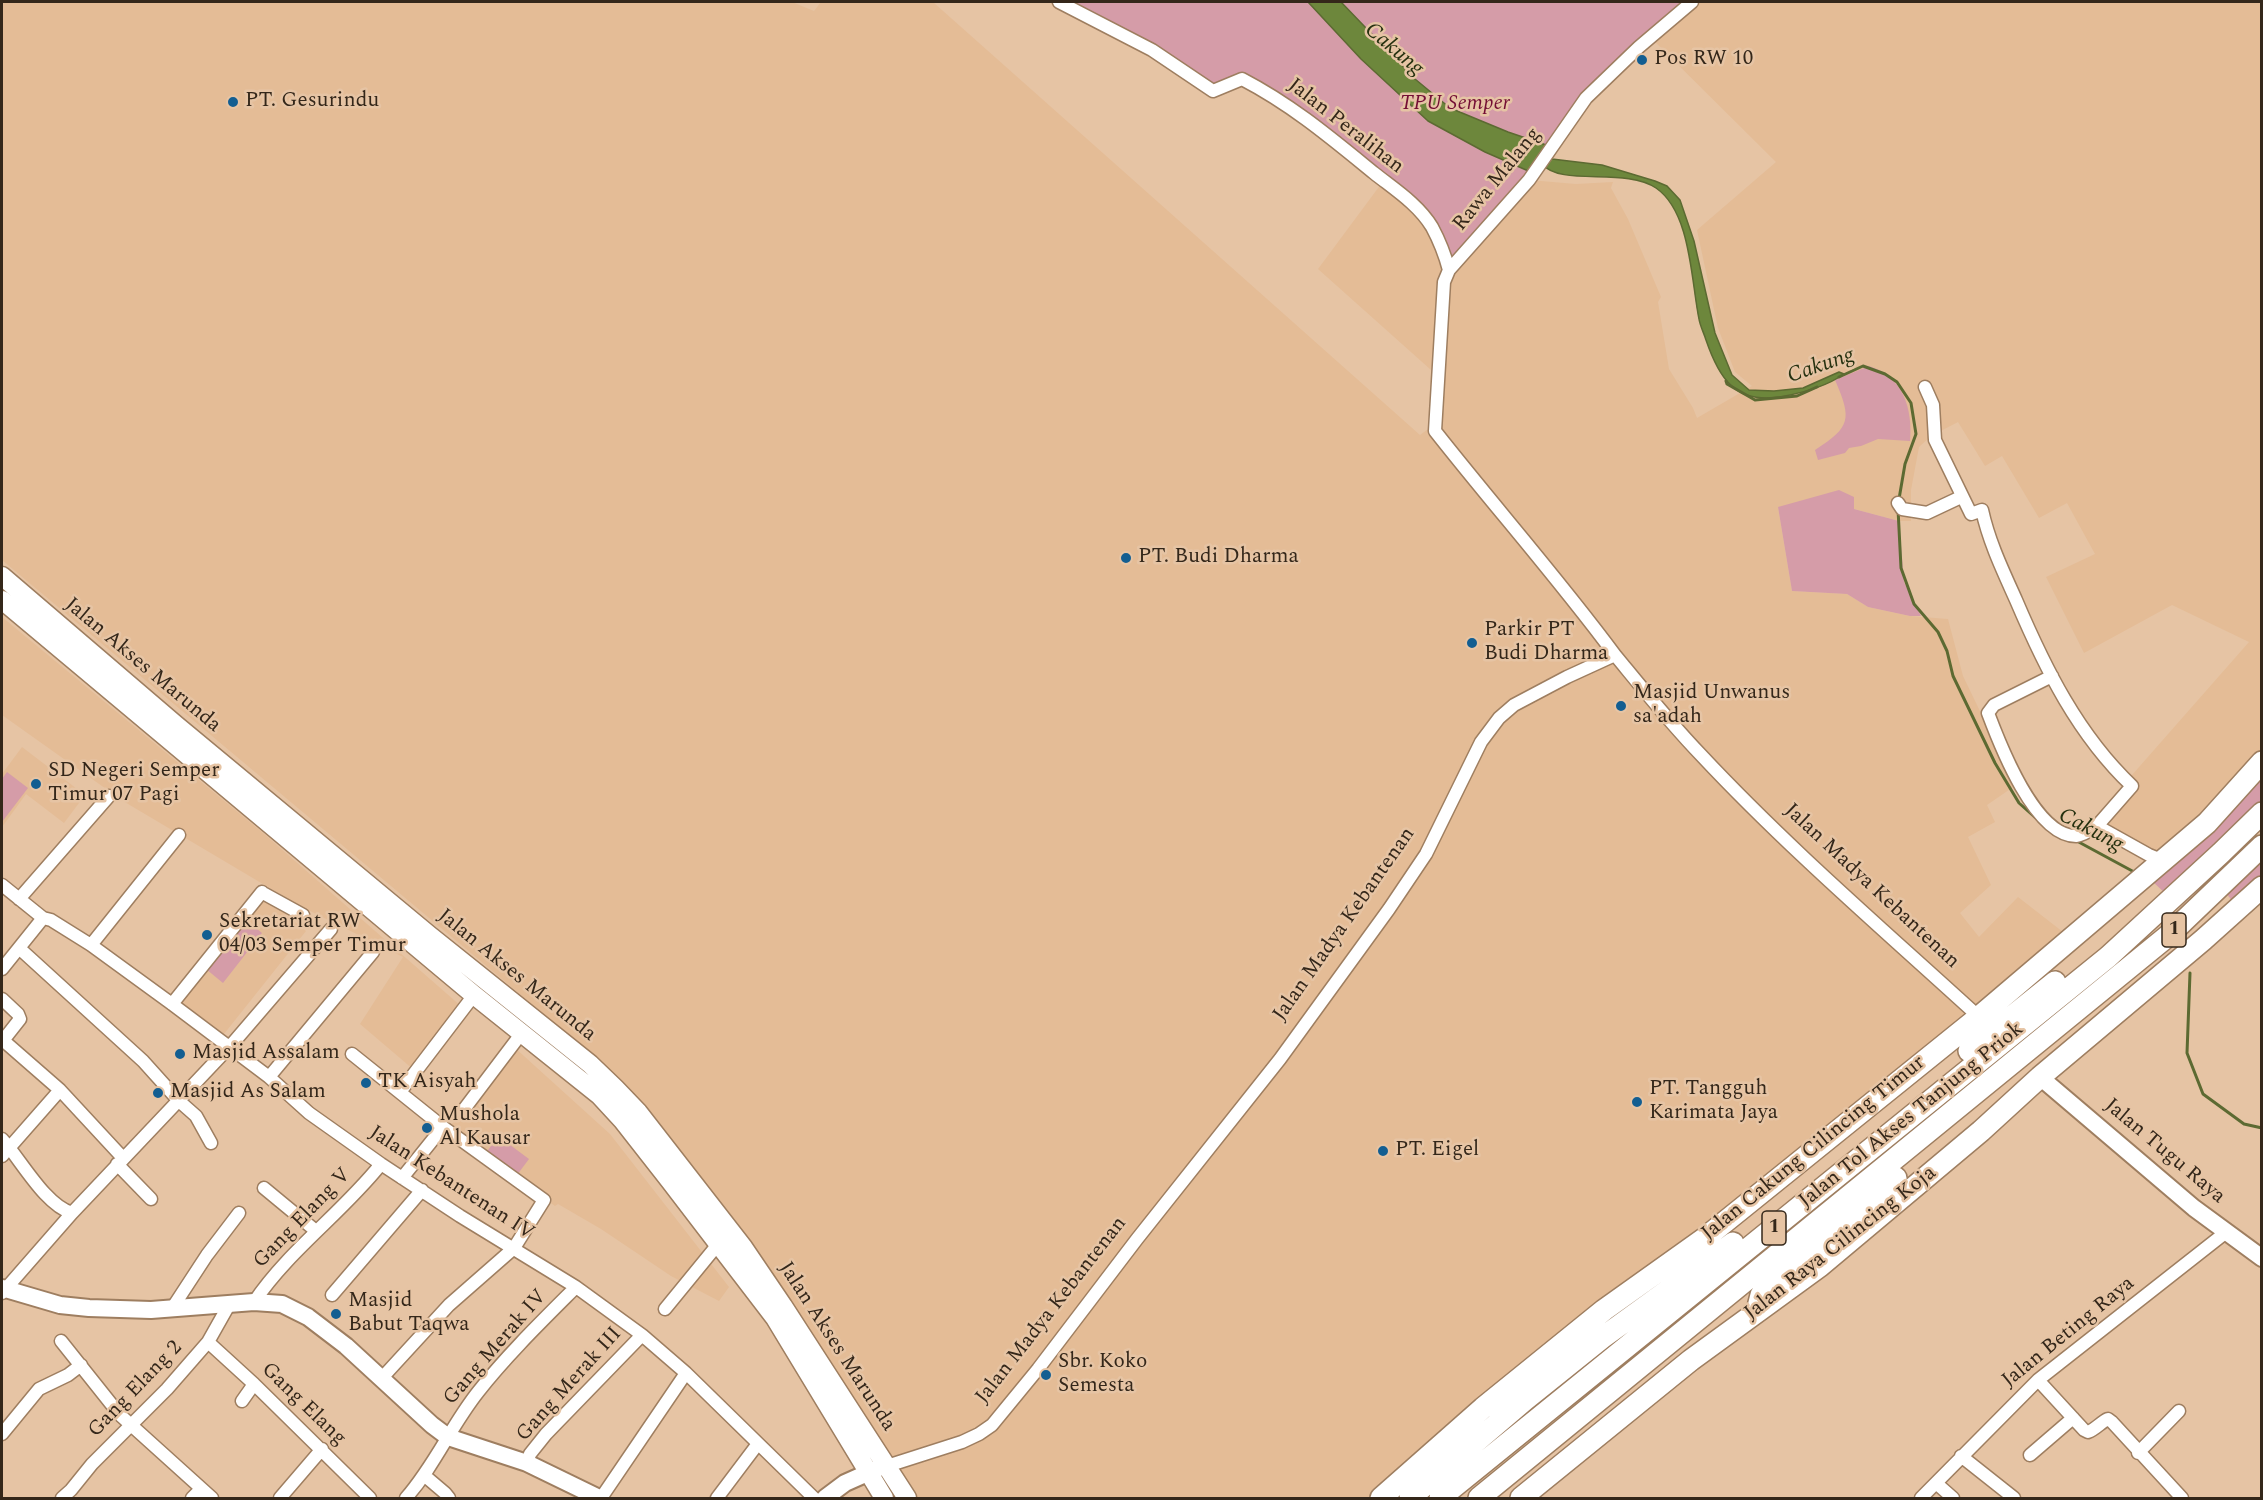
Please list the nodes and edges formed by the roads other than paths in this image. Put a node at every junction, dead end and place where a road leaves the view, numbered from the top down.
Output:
1 (1059, 2) edge
2 (1692, 2) edge
3 (1449, 270) junction
4 (1925, 387) dead end
5 (1961, 497) junction
6 (1898, 503) dead end
7 (2, 576) edge
8 (2, 600) edge
9 (1615, 655) junction
10 (2052, 676) junction
11 (2262, 762) edge
12 (109, 796) dead end
13 (2262, 813) edge
14 (2097, 826) junction
15 (179, 836) dead end
16 (2262, 846) edge
17 (2162, 862) junction
18 (2, 885) edge
19 (2262, 887) edge
20 (19, 899) junction
21 (303, 915) dead end
22 (47, 919) junction
23 (331, 929) dead end
24 (91, 945) junction
25 (19, 948) junction
26 (373, 952) dead end
27 (2109, 957) junction
28 (2, 969) edge
29 (474, 995) junction
30 (2, 999) edge
31 (172, 1004) junction
32 (1978, 1017) junction
33 (521, 1034) junction
34 (228, 1047) junction
35 (352, 1054) dead end
36 (2019, 1059) junction
37 (268, 1077) junction
38 (2040, 1077) junction
39 (60, 1090) junction
40 (400, 1092) junction
41 (179, 1101) junction
42 (465, 1107) dead end
43 (443, 1127) junction
44 (211, 1143) dead end
45 (4, 1148) edge
46 (120, 1161) junction
47 (381, 1164) junction
48 (402, 1178) junction
49 (264, 1188) dead end
50 (422, 1190) junction
51 (151, 1199) dead end
52 (72, 1213) junction
53 (239, 1213) dead end
54 (316, 1231) junction
55 (2225, 1233) junction
56 (719, 1243) junction
57 (514, 1248) junction
58 (2262, 1258) edge
59 (576, 1287) junction
60 (3, 1290) edge
61 (332, 1295) dead end
62 (254, 1302) junction
63 (230, 1304) junction
64 (174, 1307) junction
65 (665, 1309) dead end
66 (1758, 1310) junction
67 (642, 1335) junction
68 (61, 1341) dead end
69 (208, 1342) junction
70 (81, 1365) junction
71 (686, 1374) junction
72 (381, 1378) junction
73 (2038, 1380) junction
74 (254, 1384) junction
75 (242, 1401) dead end
76 (2179, 1411) dead end
77 (2073, 1418) junction
78 (132, 1424) junction
79 (2, 1434) edge
80 (448, 1437) junction
81 (757, 1445) junction
82 (321, 1449) junction
83 (2138, 1453) junction
84 (2030, 1455) dead end
85 (1961, 1456) junction
86 (527, 1463) junction
87 (886, 1466) junction
88 (868, 1471) junction
89 (425, 1476) junction
90 (1936, 1483) junction
91 (197, 1494) edge
92 (62, 1498) edge
93 (212, 1498) edge
94 (280, 1498) edge
95 (370, 1498) edge
96 (406, 1498) edge
97 (448, 1498) edge
98 (600, 1498) edge
99 (717, 1498) edge
100 (814, 1498) edge
101 (825, 1498) edge
102 (884, 1498) edge
103 (907, 1498) edge
104 (1381, 1498) edge
105 (1410, 1498) edge
106 (1440, 1498) edge
107 (1479, 1498) edge
108 (1521, 1498) edge
109 (1921, 1498) edge
110 (1953, 1498) edge
111 (2014, 1498) edge
112 (2182, 1498) edge

1 - 3 street, Jalan Peralihan
2 - 3 street, Rawa Malang
3 - 9 street, Rawa Malang
4 - 5 street
5 - 6 street
5 - 10 street
7 - 87 main road, Jalan Akses Marunda
8 - 29 main road, Jalan Akses Marunda
9 - 32 street, Jalan Madya Kebantenan
9 - 87 street, Jalan Madya Kebantenan
10 - 14 street
10 - 14 street
11 - 17 highway, Jalan Cakung Cilincing Timur
12 - 20 street
13 - 27 highway, Jalan Tol Akses Tanjung Priok / 1
14 - 17 street
15 - 24 street
16 - 36 highway, Jalan Tol Akses Tanjung Priok / 1
17 - 32 highway, Jalan Cakung Cilincing Timur
18 - 20 street, Jalan Kebantenan IV
19 - 38 highway, Jalan Raya Cilincing Koja
20 - 22 street, Jalan Kebantenan IV
21 - 31 street
22 - 24 street, Jalan Kebantenan IV
22 - 25 street
23 - 34 street
24 - 31 street, Jalan Kebantenan IV
25 - 28 street
25 - 41 street
26 - 37 street
27 - 105 highway
27 - 106 highway, Jalan Tol Akses Tanjung Priok / 1
29 - 33 main road, Jalan Akses Marunda
29 - 40 street
30 - 39 street
31 - 34 street, Jalan Kebantenan IV
32 - 104 highway, Jalan Cakung Cilincing Timur
33 - 42 street
33 - 56 main road, Jalan Akses Marunda
34 - 37 street, Jalan Kebantenan IV
34 - 41 street
35 - 40 street
36 - 66 highway
36 - 107 highway, Jalan Tol Akses Tanjung Priok / 1
37 - 47 street, Jalan Kebantenan IV
38 - 55 street, Jalan Tugu Raya
38 - 66 highway, Jalan Raya Cilincing Koja
39 - 45 street
39 - 46 street
40 - 43 street
41 - 44 street
41 - 46 street
43 - 48 street
43 - 57 street
45 - 52 street
46 - 51 street
46 - 52 street
47 - 48 street, Jalan Kebantenan IV
47 - 54 street, Gang Elang V
48 - 50 street, Jalan Kebantenan IV
49 - 54 street
50 - 57 street, Jalan Kebantenan IV
50 - 61 street
52 - 60 street
53 - 64 street
54 - 62 street, Gang Elang V
55 - 58 street, Jalan Tugu Raya
55 - 73 street, Jalan Beting Raya
56 - 65 street
56 - 88 main road, Jalan Akses Marunda
57 - 59 street, Jalan Kebantenan IV
57 - 72 street
59 - 67 street, Jalan Kebantenan IV
59 - 80 street, Gang Merak IV
60 - 64 street
62 - 63 street
62 - 72 street
63 - 64 street
63 - 69 street, Gang Elang 2
66 - 108 highway, Jalan Raya Cilincing Koja
67 - 71 street, Jalan Kebantenan IV
67 - 86 street, Gang Merak III
68 - 70 street
69 - 74 street, Gang Elang
69 - 78 street, Gang Elang 2
70 - 78 street
70 - 79 street
71 - 81 street, Jalan Kebantenan IV
71 - 98 street
72 - 80 street
73 - 77 street
73 - 85 street, Jalan Beting Raya
74 - 75 street
74 - 82 street, Gang Elang
76 - 83 street
77 - 83 street
77 - 84 street
78 - 91 street
78 - 92 street, Gang Elang 2
80 - 86 street
80 - 89 street, Gang Merak IV
81 - 99 street
81 - 100 street, Jalan Kebantenan IV
82 - 94 street
82 - 95 street, Gang Elang
83 - 112 street
85 - 90 street, Jalan Beting Raya
85 - 111 street
86 - 98 street
87 - 88 street, Jalan Madya Kebantenan
87 - 103 main road, Jalan Akses Marunda
88 - 101 street, Jalan Madya Kebantenan
88 - 102 main road, Jalan Akses Marunda
89 - 96 street, Gang Merak IV
89 - 97 street
90 - 109 street, Jalan Beting Raya
90 - 110 street
91 - 93 street

